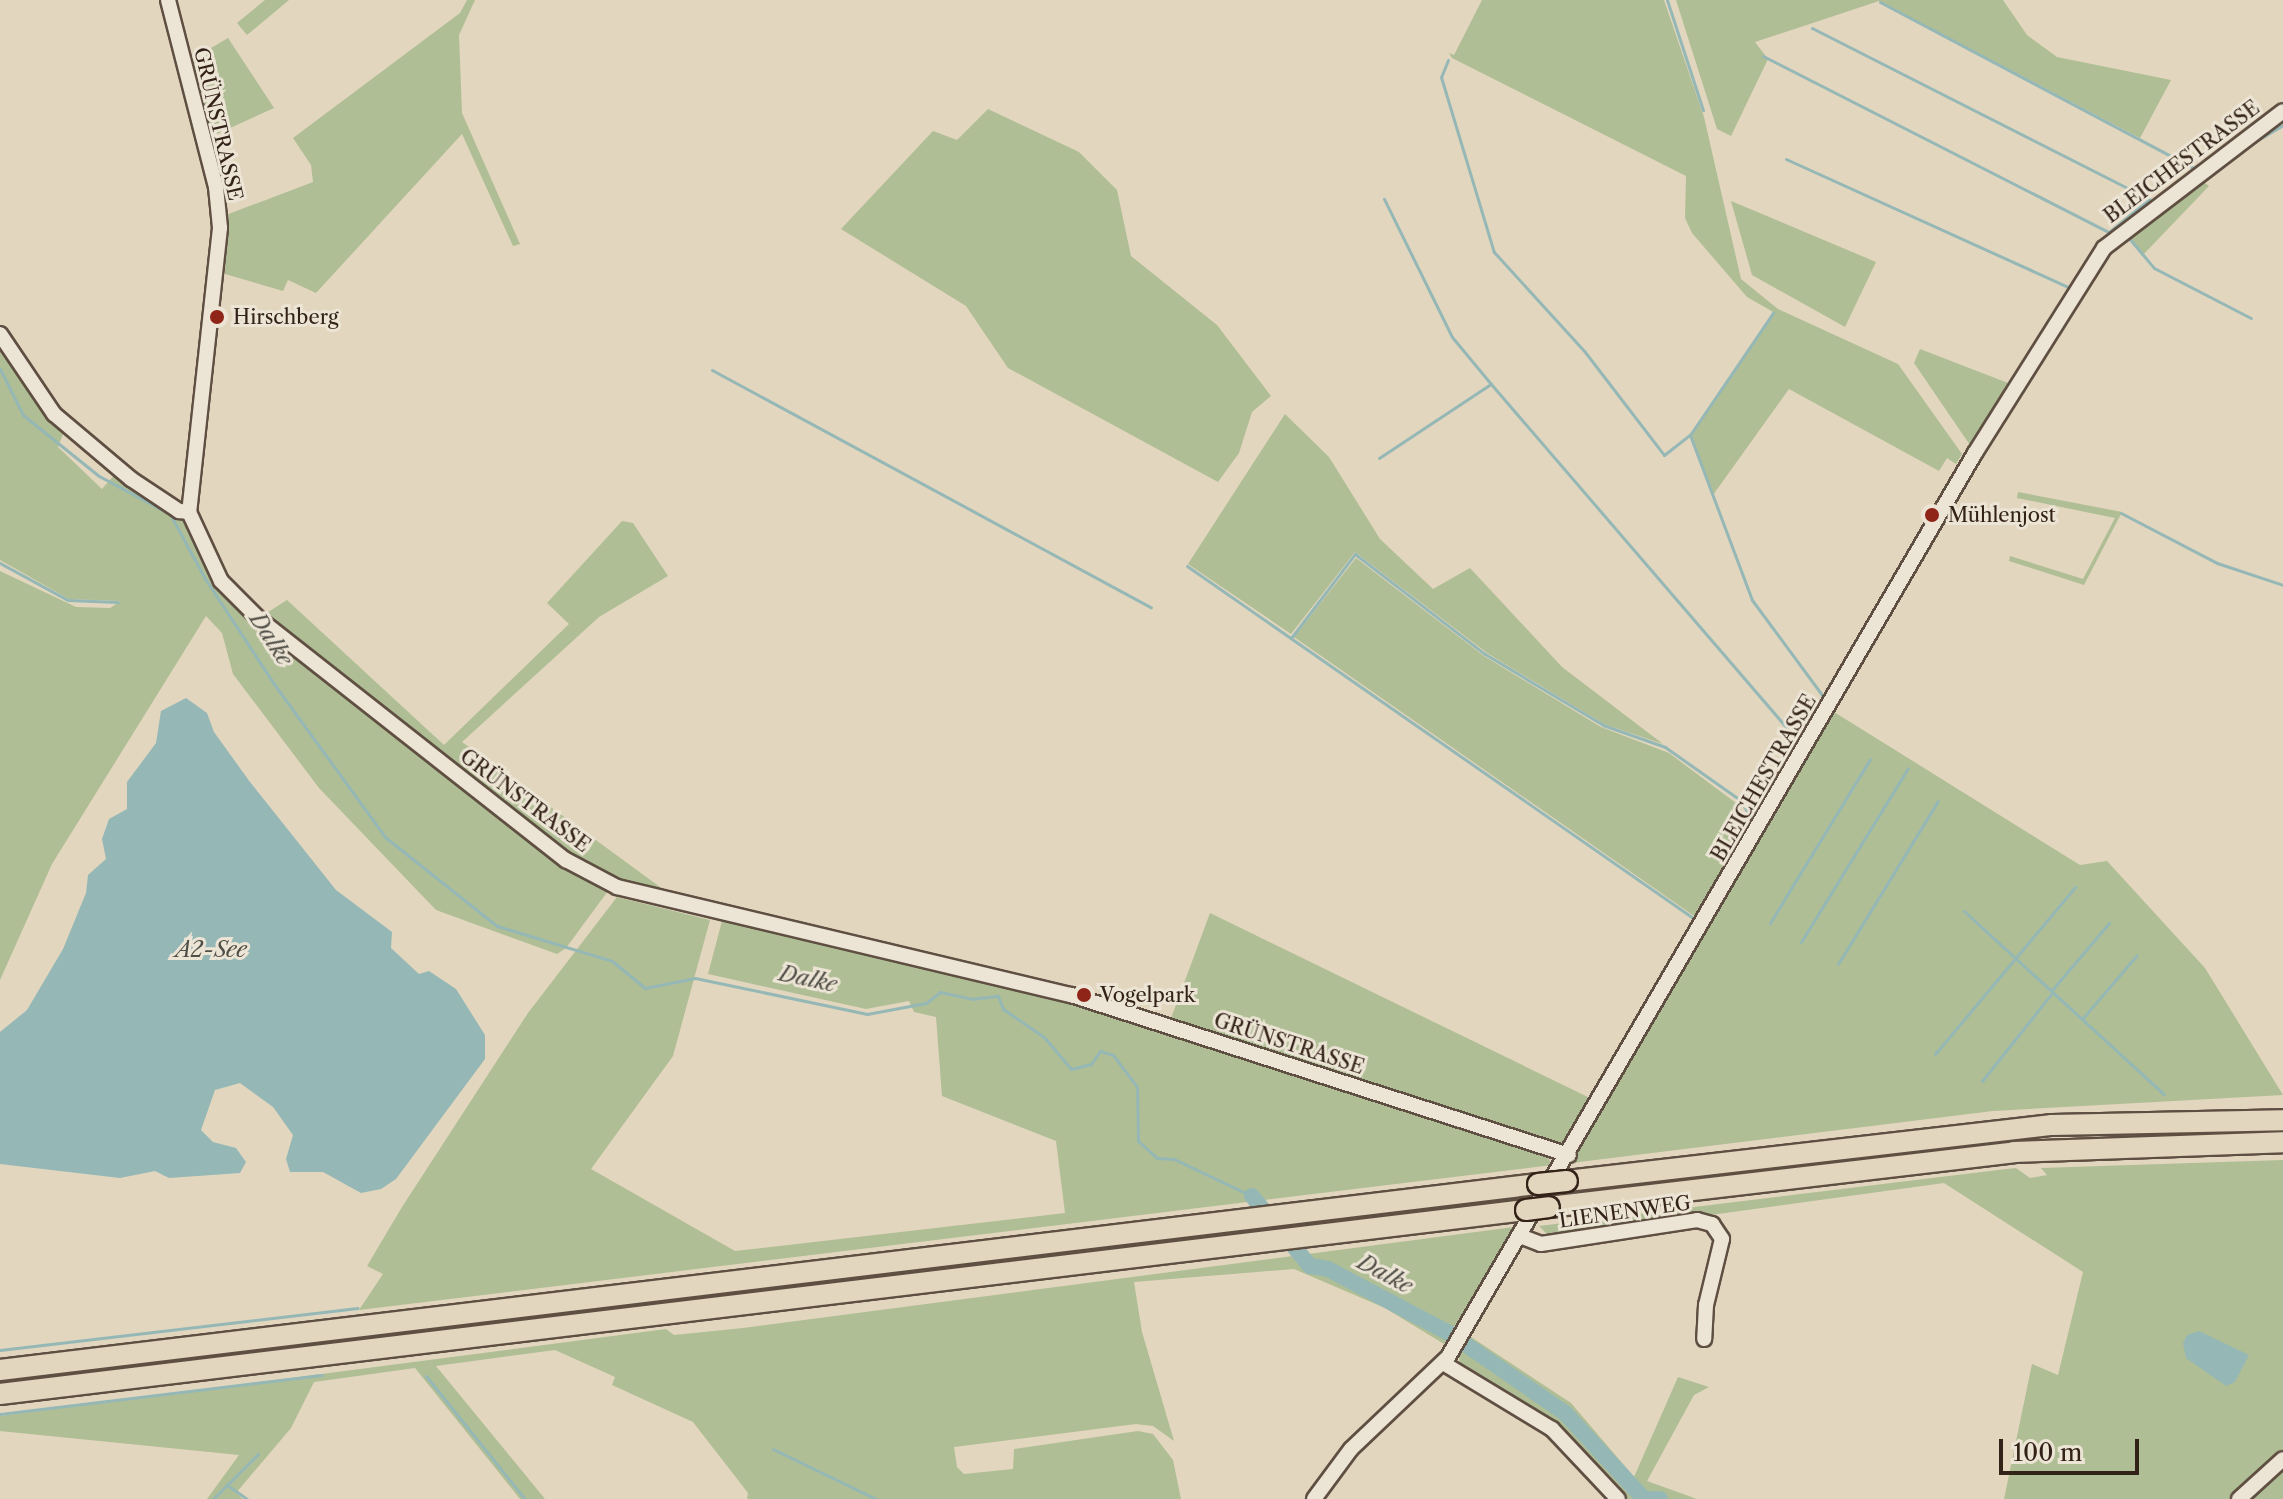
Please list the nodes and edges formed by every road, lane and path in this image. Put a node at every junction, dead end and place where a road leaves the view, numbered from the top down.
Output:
1 (168, 0) edge
2 (2283, 112) edge
3 (0, 334) edge
4 (189, 512) junction
5 (2283, 1120) edge
6 (2283, 1142) edge
7 (1569, 1155) junction
8 (1520, 1236) junction
9 (1704, 1339) dead end
10 (1446, 1360) junction
11 (0, 1370) edge
12 (0, 1394) edge
13 (2283, 1459) edge
14 (1314, 1499) edge
15 (1618, 1499) edge
16 (2239, 1499) edge

1 - 4 street, GRÜNSTRASSE
2 - 7 street, BLEICHESTRASSE
3 - 4 street
4 - 7 street, GRÜNSTRASSE
5 - 11 highway, bridge
6 - 12 highway, bridge
7 - 8 street, BLEICHESTRASSE
8 - 9 street, LIENENWEG
8 - 10 street, BLEICHESTRASSE
10 - 14 street, BLEICHESTRASSE
10 - 15 street
13 - 16 street

